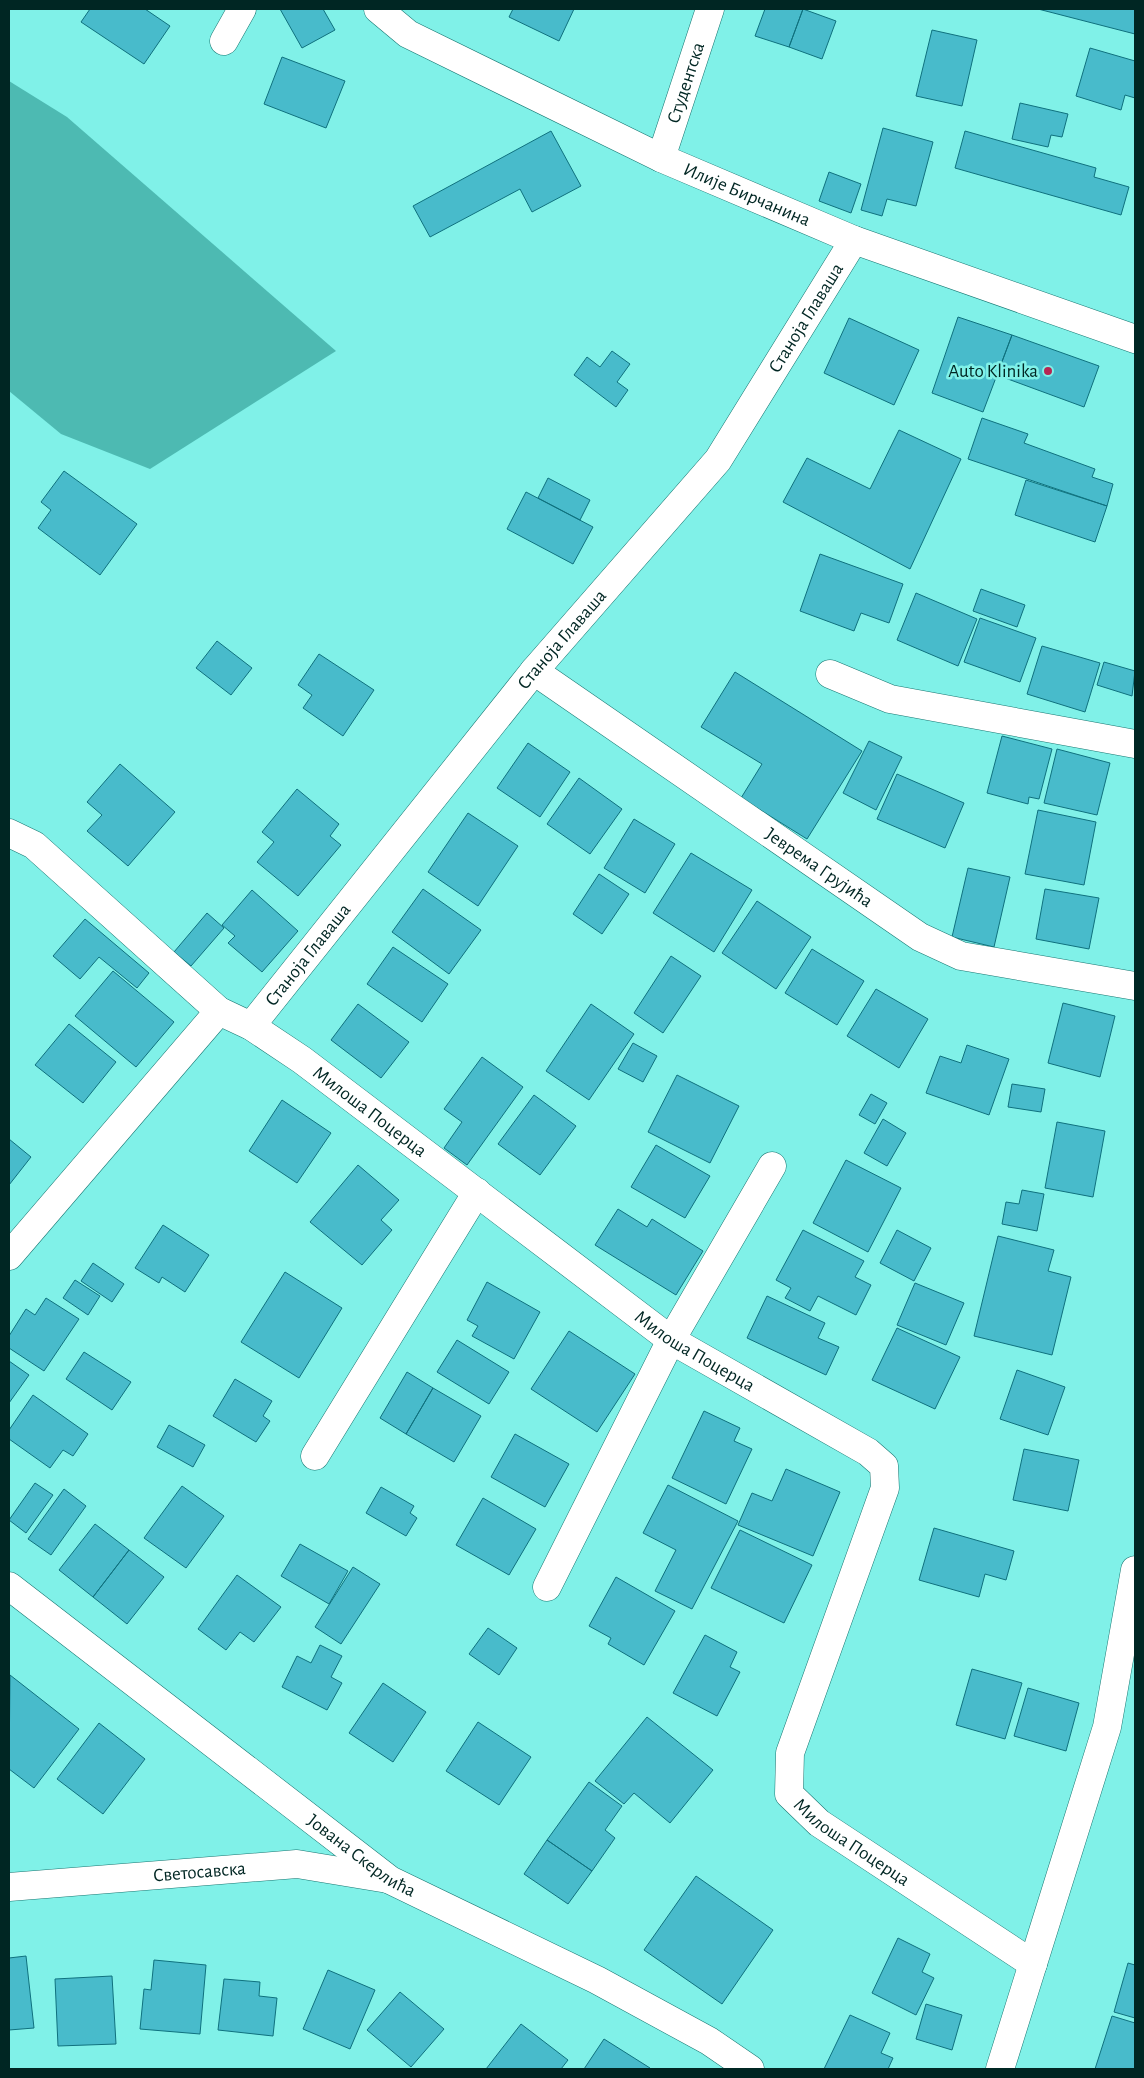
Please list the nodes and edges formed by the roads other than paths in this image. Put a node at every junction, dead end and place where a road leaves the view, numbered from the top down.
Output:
1 (242, 9) edge
2 (378, 9) edge
3 (710, 9) edge
4 (224, 41) dead end
5 (661, 158) junction
6 (854, 240) junction
7 (1135, 338) edge
8 (534, 671) junction
9 (830, 674) dead end
10 (1135, 744) edge
11 (9, 833) edge
12 (1135, 986) edge
13 (219, 1011) junction
14 (251, 1026) junction
15 (772, 1166) dead end
16 (477, 1192) junction
17 (9, 1256) edge
18 (671, 1340) junction
19 (315, 1456) dead end
20 (1135, 1570) edge
21 (9, 1586) edge
22 (547, 1587) dead end
23 (390, 1880) junction
24 (9, 1887) edge
25 (1033, 1964) junction
26 (750, 2069) edge
27 (1000, 2069) edge

1 - 4 street
2 - 5 street, Илије Бирчанина
3 - 5 street, Студентска
5 - 6 street, Илије Бирчанина
6 - 7 street, Илије Бирчанина
6 - 8 street, Станоја Главаша
8 - 12 street, Јеврема Грујића
8 - 14 street, Станоја Главаша
9 - 10 street
11 - 13 street, Милоша Поцерца
13 - 14 street, Милоша Поцерца
13 - 17 street
14 - 16 street, Милоша Поцерца
15 - 18 street
16 - 18 street, Милоша Поцерца
16 - 19 street
18 - 22 street
18 - 25 street, Милоша Поцерца
20 - 25 street
21 - 23 street, Јована Скерлића
23 - 24 street, Светосавска
23 - 26 street, Јована Скерлића
25 - 27 street

